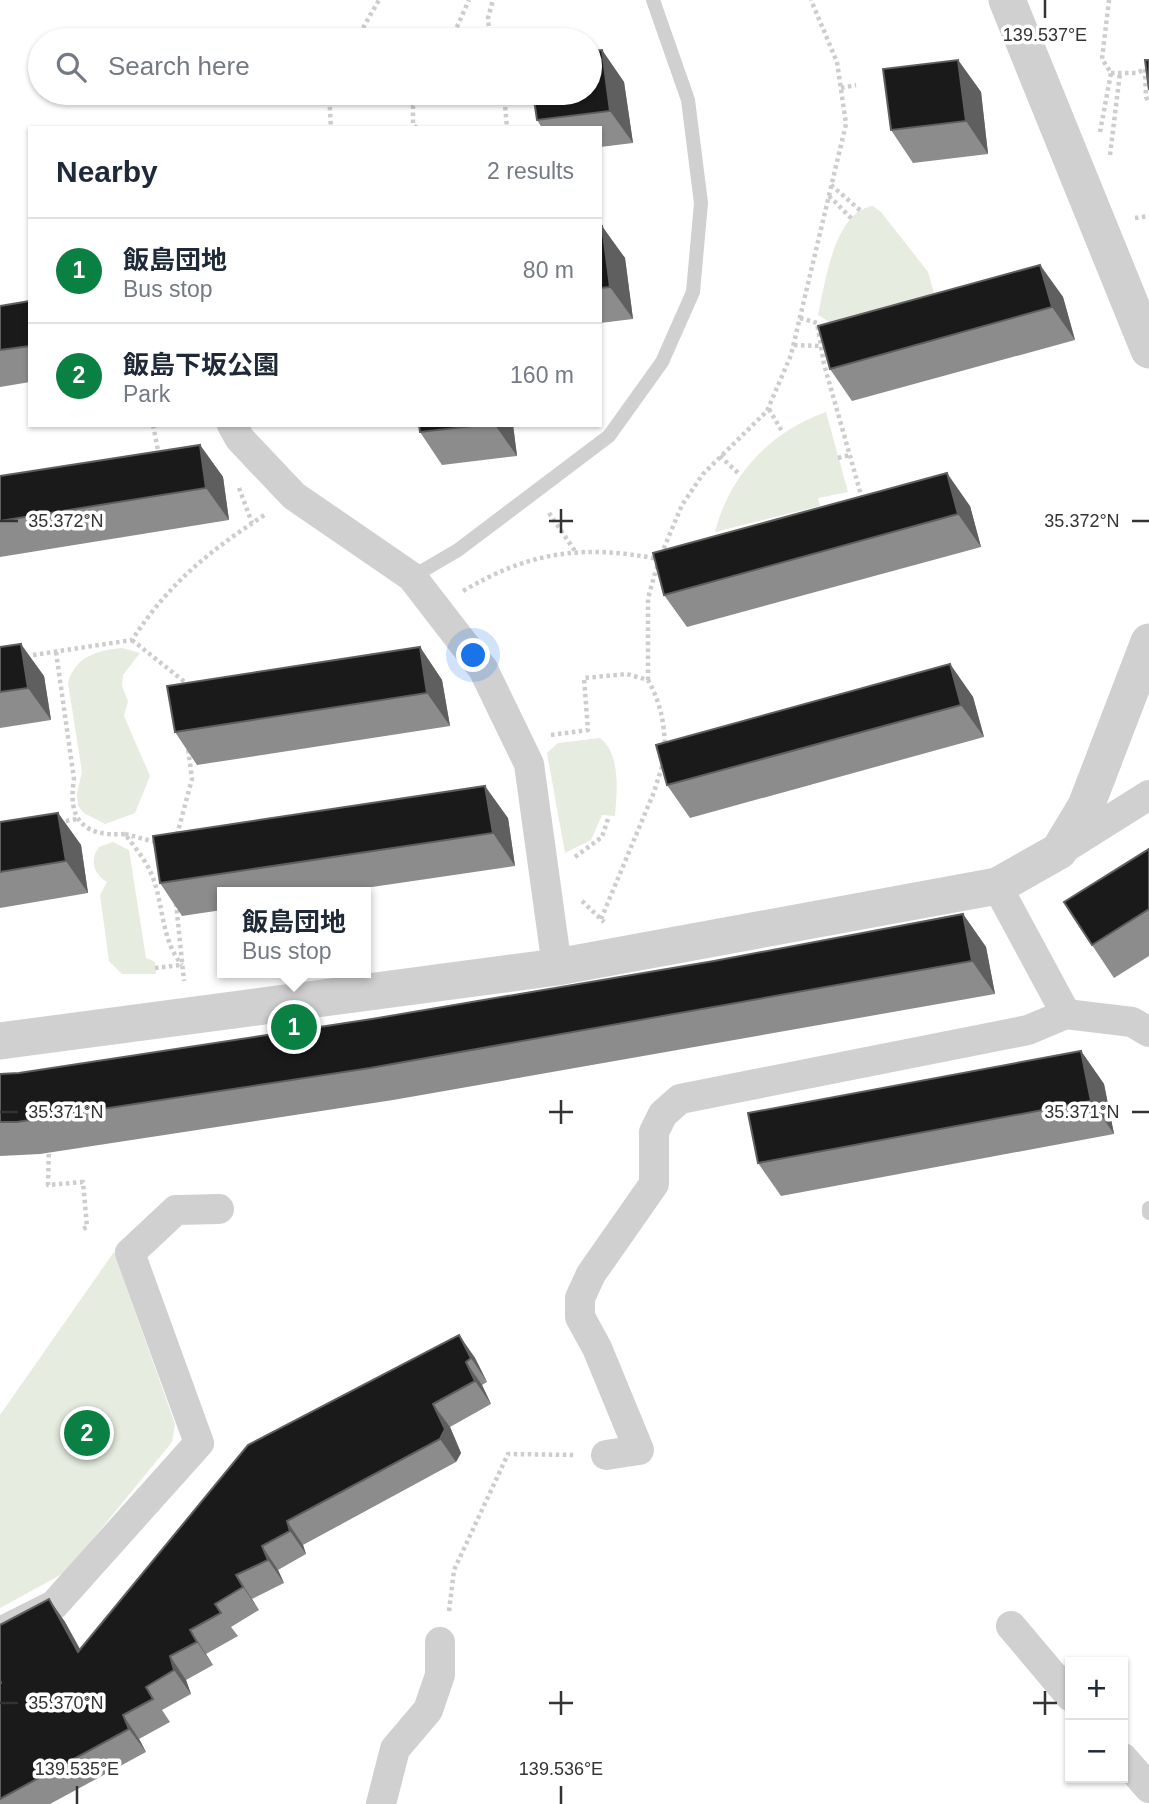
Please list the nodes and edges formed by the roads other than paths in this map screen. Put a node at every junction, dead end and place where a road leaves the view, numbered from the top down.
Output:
1 (653, 0) edge
2 (1007, 0) edge
3 (1149, 350) edge
4 (233, 427) edge
5 (412, 577) junction
6 (1149, 642) edge
7 (1149, 795) edge
8 (1059, 851) junction
9 (997, 886) junction
10 (557, 967) junction
11 (1066, 1014) junction
12 (1149, 1032) edge
13 (0, 1041) edge
14 (1149, 1208) edge
15 (219, 1209) dead end
16 (1149, 1213) edge
17 (606, 1455) dead end
18 (1011, 1626) dead end
19 (0, 1632) edge
20 (440, 1642) road end
21 (1065, 1690) edge
22 (1128, 1764) edge
23 (1149, 1788) edge
24 (381, 1804) edge

1 - 5 lane
2 - 3 street
4 - 5 street
5 - 10 street
6 - 8 street
7 - 8 street
8 - 9 street
9 - 10 street
9 - 11 street
10 - 13 street
11 - 12 street
11 - 17 street
14 - 16 lane
15 - 19 street
18 - 21 street
20 - 24 street
22 - 23 street

